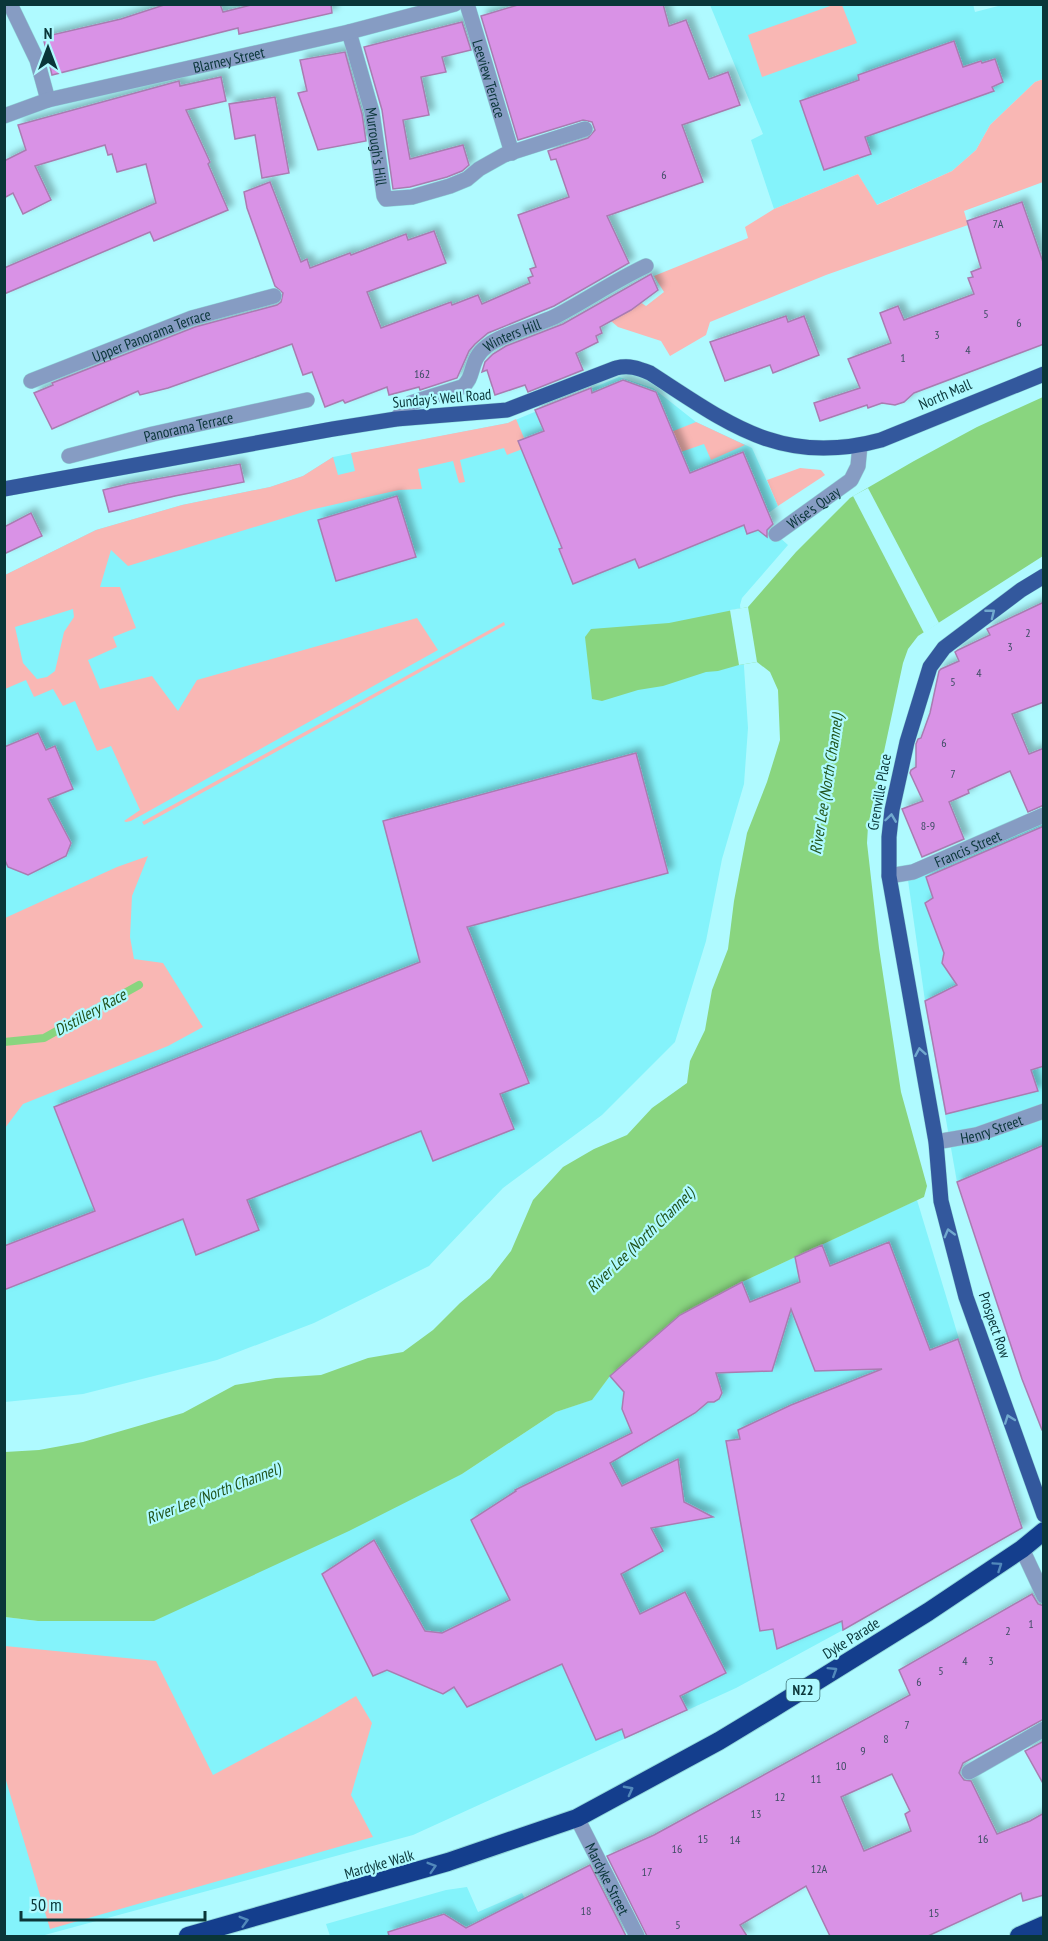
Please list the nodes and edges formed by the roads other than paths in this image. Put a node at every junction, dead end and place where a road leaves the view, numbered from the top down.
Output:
1 (10, 4) edge
2 (455, 4) edge
3 (467, 4) edge
4 (349, 32) junction
5 (48, 100) junction
6 (4, 116) edge
7 (585, 129) dead end
8 (513, 153) junction
9 (646, 266) dead end
10 (274, 296) dead end
11 (1044, 374) edge
12 (31, 381) dead end
13 (307, 400) dead end
14 (396, 419) junction
15 (860, 445) junction
16 (69, 456) dead end
17 (4, 489) edge
18 (776, 534) dead end
19 (1044, 576) edge
20 (1044, 815) edge
21 (889, 876) junction
22 (1044, 1111) edge
23 (936, 1142) junction
24 (1044, 1515) edge
25 (1044, 1531) edge
26 (1022, 1550) junction
27 (1044, 1596) edge
28 (1044, 1729) edge
29 (969, 1772) dead end
30 (577, 1818) junction
31 (1044, 1925) edge
32 (188, 1936) edge
33 (637, 1936) edge
34 (1019, 1936) edge

1 - 5 street
2 - 4 street, Blarney Street
3 - 8 street, Leeview Terrace
4 - 5 street, Blarney Street
4 - 8 street, Murrough's Hill
5 - 6 street, Blarney Street
7 - 8 street
9 - 14 street, Winters Hill
10 - 12 street, Upper Panorama Terrace
11 - 15 main road, North Mall
13 - 16 street, Panorama Terrace
14 - 15 main road, Sunday's Well Road
14 - 17 main road, Sunday's Well Road
15 - 18 street, Wise's Quay
21 -> 19 main road, Grenville Place
20 - 21 street, Francis Street
23 -> 21 main road, Grenville Place
22 - 23 street, Henry Street
24 -> 23 main road, Prospect Row
25 - 26 highway, Dyke Parade / N22
26 - 27 street
30 -> 26 highway, Dyke Parade / N22
28 - 29 street
32 -> 30 highway, Mardyke Walk / N22
30 - 33 street, Mardyke Street
31 - 34 highway

